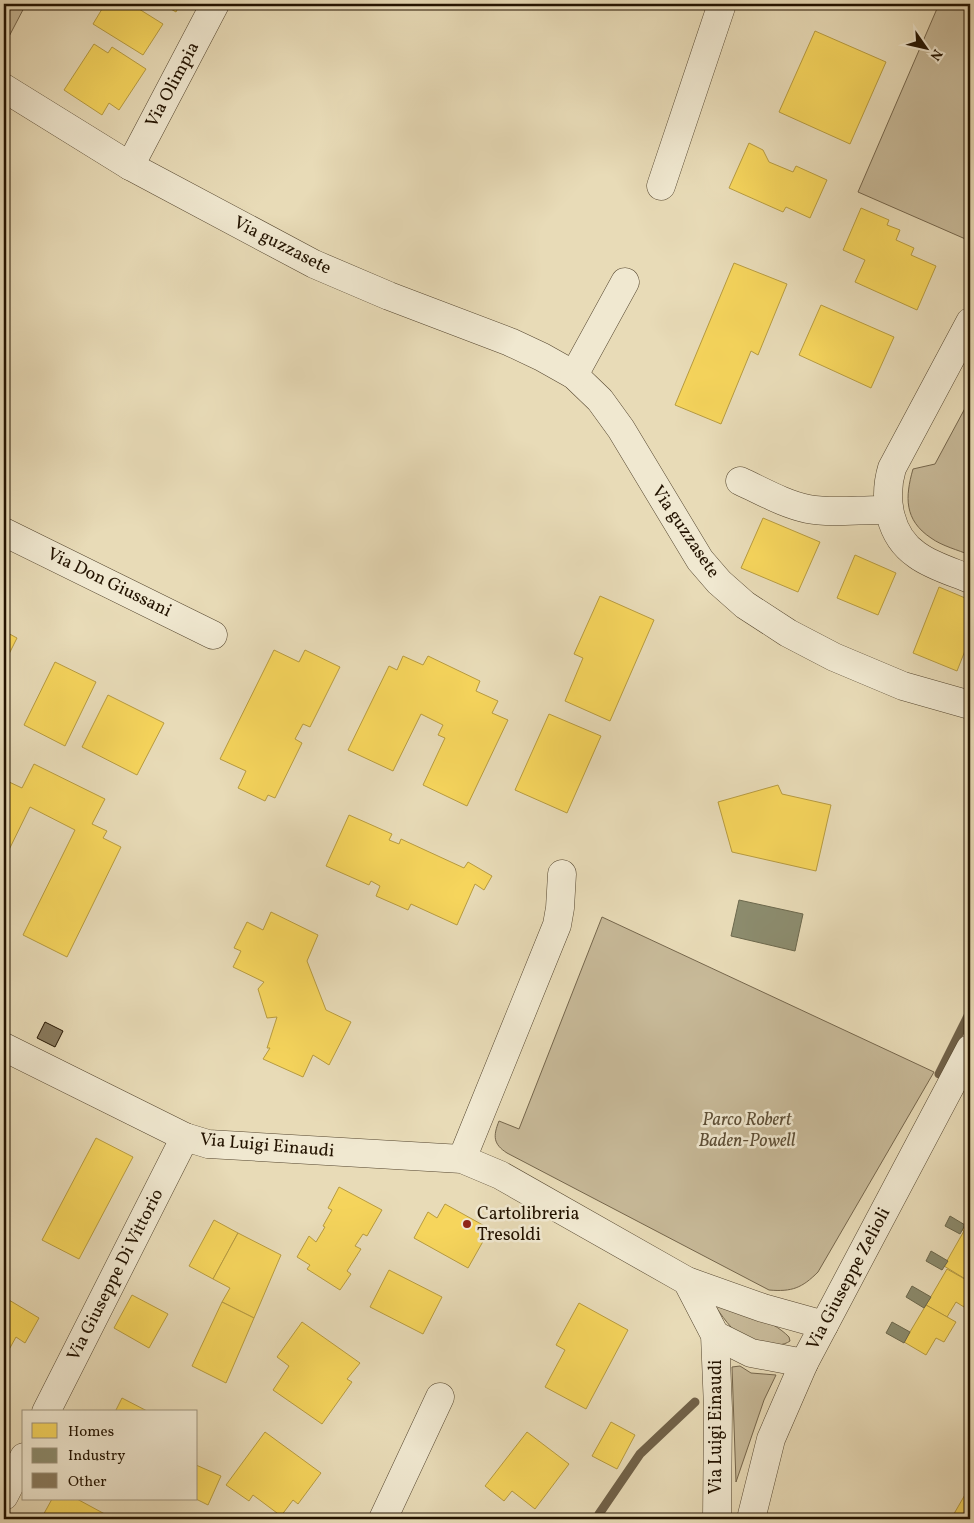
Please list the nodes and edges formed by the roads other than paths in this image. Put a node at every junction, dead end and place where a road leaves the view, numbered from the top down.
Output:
1 (215, 4) edge
2 (722, 4) edge
3 (4, 88) edge
4 (130, 166) junction
5 (661, 186) dead end
6 (625, 282) dead end
7 (970, 322) edge
8 (574, 375) junction
9 (740, 482) dead end
10 (888, 510) junction
11 (4, 532) edge
12 (970, 579) edge
13 (213, 635) dead end
14 (970, 705) edge
15 (562, 874) dead end
16 (4, 1047) edge
17 (970, 1048) edge
18 (960, 1086) edge
19 (185, 1137) junction
20 (462, 1159) junction
21 (686, 1281) junction
22 (824, 1325) junction
23 (715, 1335) junction
24 (804, 1362) junction
25 (440, 1397) dead end
26 (47, 1410) edge
27 (22, 1461) edge
28 (4, 1496) edge
29 (759, 1514) edge
30 (383, 1519) edge
31 (717, 1519) edge

1 - 4 street, Via Olimpia
2 - 5 street
3 - 4 street, Via guzzasete
4 - 8 street, Via guzzasete
6 - 8 street
7 - 10 street
8 - 14 street, Via guzzasete
9 - 10 street
10 - 12 street
11 - 13 street, Via Don Giussani
15 - 20 street
16 - 19 street, Via Luigi Einaudi
17 - 18 street, Via Giuseppe Zelioli
18 - 22 street, Via Giuseppe Zelioli
19 - 20 street, Via Luigi Einaudi
19 - 26 street, Via Giuseppe Di Vittorio
20 - 21 street, Via Luigi Einaudi
21 - 22 street, Via Luigi Einaudi
21 - 23 street, Via Luigi Einaudi
22 - 24 street, Via Giuseppe Zelioli
23 - 24 street, Via Luigi Einaudi
23 - 31 street, Via Luigi Einaudi
24 - 29 street, Via Giuseppe Zelioli
25 - 30 street
27 - 28 street

